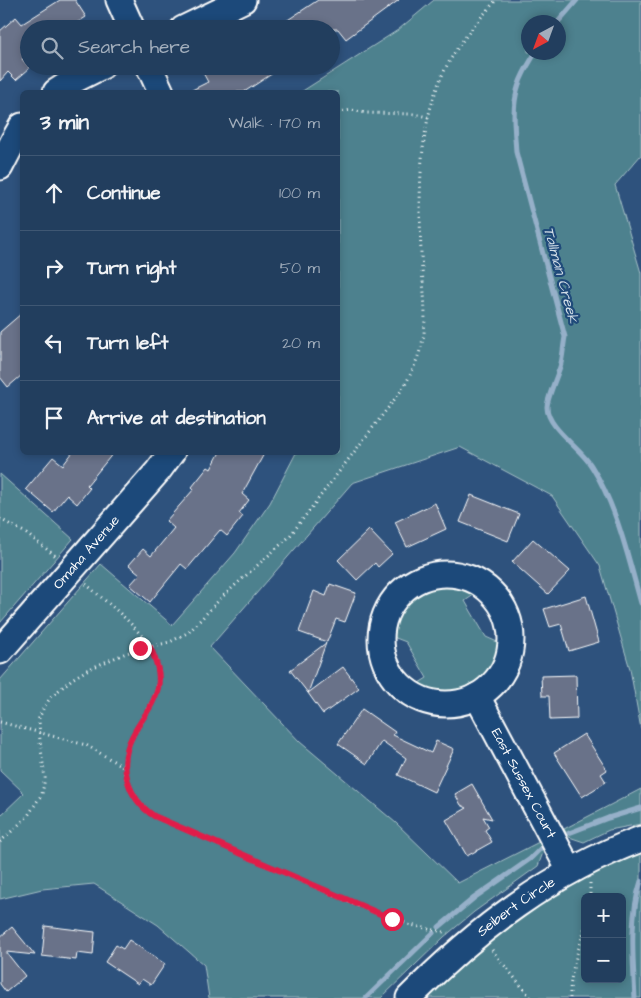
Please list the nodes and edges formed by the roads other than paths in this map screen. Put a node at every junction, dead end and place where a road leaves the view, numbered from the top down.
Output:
1 (119, 0) edge
2 (242, 0) edge
3 (128, 20) edge
4 (201, 20) edge
5 (85, 75) edge
6 (153, 75) edge
7 (59, 90) edge
8 (160, 90) edge
9 (20, 130) edge
10 (0, 167) edge
11 (170, 455) edge
12 (0, 651) edge
13 (476, 696) junction
14 (641, 839) edge
15 (570, 871) junction
16 (409, 998) edge

1 - 3 street
2 - 4 street
5 - 7 street
6 - 8 street
9 - 10 street
11 - 12 street, Omaha Avenue
13 - 13 street
13 - 15 street, East Sussex Court
14 - 15 street, Seibert Circle
15 - 16 street, Seibert Circle

